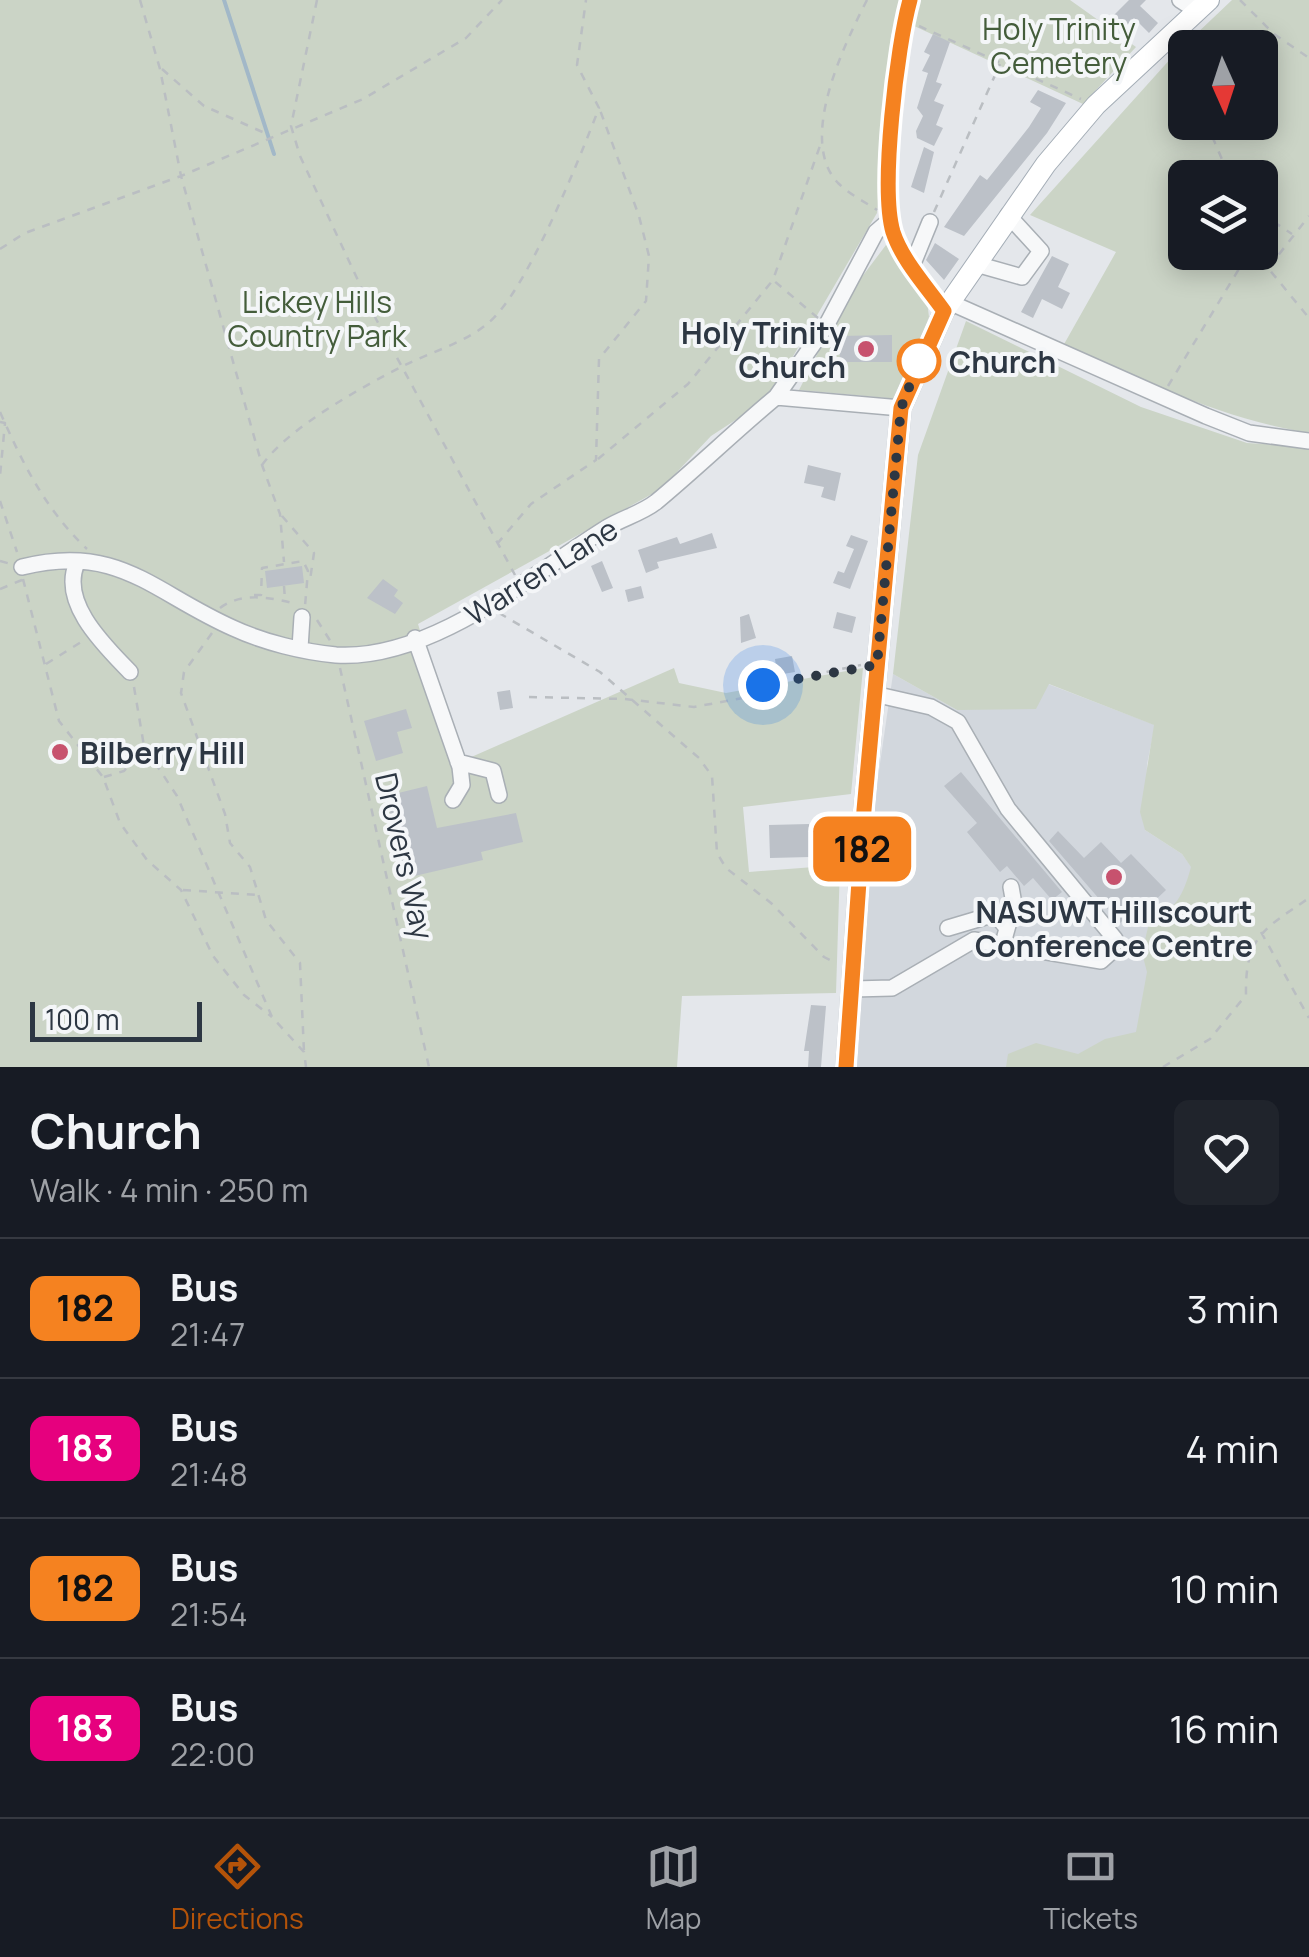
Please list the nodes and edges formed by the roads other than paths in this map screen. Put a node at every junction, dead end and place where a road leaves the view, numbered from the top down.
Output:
1 (910, 0) edge
2 (1195, 4) edge
3 (1008, 215) junction
4 (891, 219) junction
5 (930, 222) road end
6 (976, 264) junction
7 (912, 266) junction
8 (946, 306) junction
9 (776, 397) junction
10 (901, 408) junction
11 (1309, 441) edge
12 (76, 564) junction
13 (22, 573) road end
14 (304, 611) road end
15 (415, 638) junction
16 (300, 648) junction
17 (130, 672) road end
18 (874, 694) junction
19 (458, 762) junction
20 (499, 795) dead end
21 (453, 800) dead end
22 (1011, 887) dead end
23 (948, 928) dead end
24 (1008, 928) junction
25 (1003, 945) junction
26 (853, 980) junction
27 (846, 1067) edge

1 - 4 street
2 - 3 main road
3 - 6 main road
3 - 6 street
4 - 7 street
4 - 9 street, Warren Lane
5 - 7 street
6 - 8 main road
7 - 8 street
8 - 10 main road
8 - 11 street
9 - 10 street
9 - 15 street, Warren Lane
10 - 18 main road
12 - 13 street
12 - 16 street, Warren Lane
12 - 17 street
14 - 16 street
15 - 16 street, Warren Lane
15 - 19 street
18 - 25 street
18 - 26 main road
19 - 20 street
19 - 21 street
22 - 24 street
23 - 24 street
24 - 25 street
25 - 26 street
26 - 27 main road

